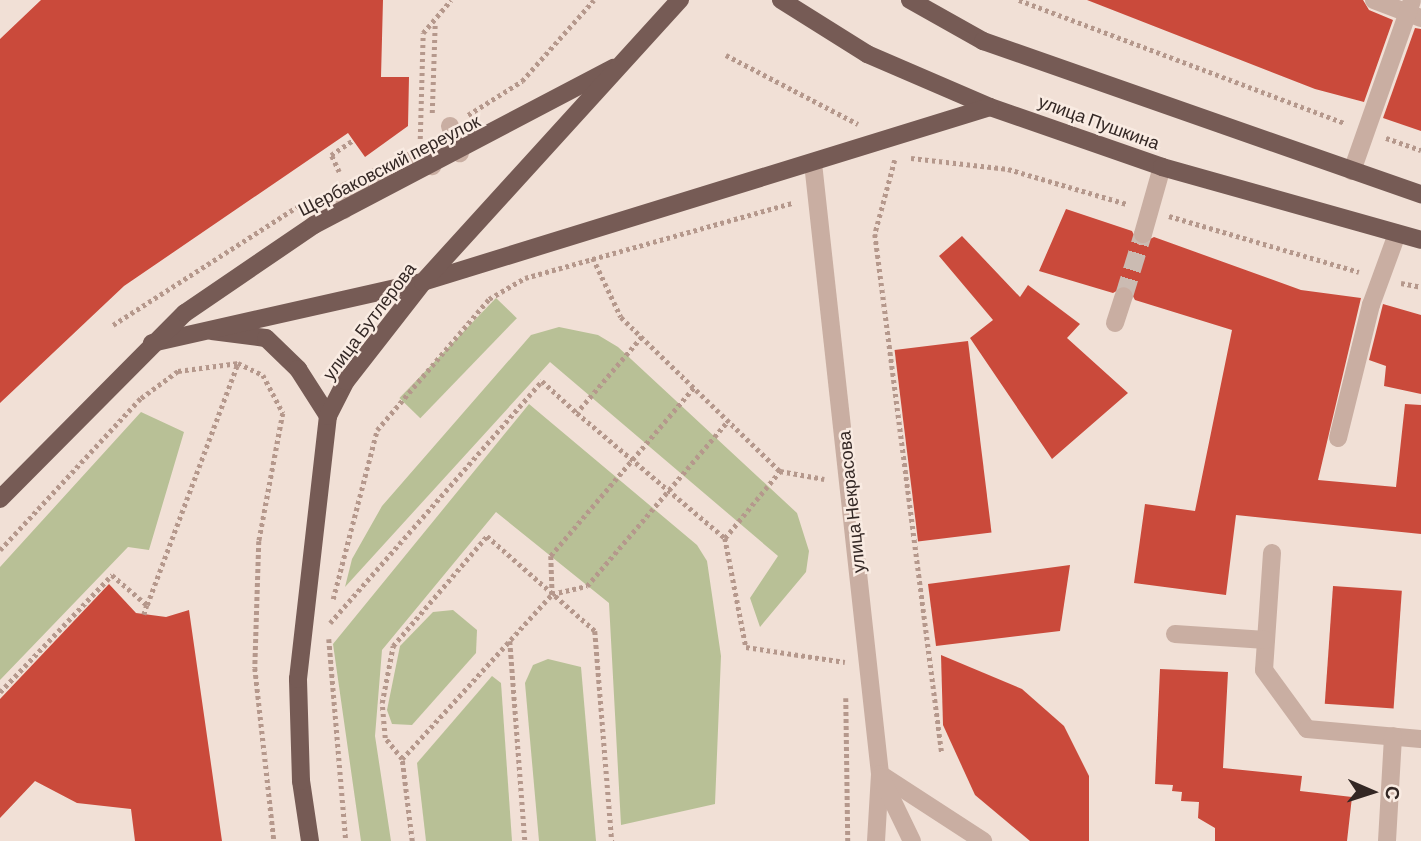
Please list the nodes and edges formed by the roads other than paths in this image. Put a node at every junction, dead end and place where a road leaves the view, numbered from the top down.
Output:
1 (680, 0) edge
2 (781, 0) edge
3 (910, 0) edge
4 (1374, 0) edge
5 (1414, 11) edge
6 (628, 60) junction
7 (990, 107) junction
8 (441, 126) road end
9 (460, 153) junction
10 (813, 163) junction
11 (1162, 167) junction
12 (1352, 171) junction
13 (1421, 194) edge
14 (1143, 234) tunnel mouth
15 (1397, 234) junction
16 (1421, 240) edge
17 (423, 282) junction
18 (1124, 296) tunnel mouth
19 (1115, 323) dead end
20 (194, 330) junction
21 (152, 343) junction
22 (328, 416) junction
23 (1338, 439) dead end
24 (0, 499) edge
25 (1272, 553) dead end
26 (1175, 634) dead end
27 (1266, 640) junction
28 (1393, 736) junction
29 (1421, 739) edge
30 (880, 774) junction
31 (310, 841) edge
32 (876, 841) edge
33 (912, 841) edge
34 (983, 841) edge
35 (1387, 841) edge

1 - 6 main road, улица Бутлерова
2 - 7 main road, улица Пушкина
3 - 12 main road, улица Пушкина
4 - 5 street
5 - 12 street
6 - 9 main road, Щербаковский переулок
6 - 17 main road, улица Бутлерова
7 - 10 main road
7 - 11 main road, улица Пушкина
8 - 9 street
9 - 21 main road, Щербаковский переулок
10 - 17 main road
10 - 30 street, улица Некрасова
11 - 14 street
11 - 15 main road, улица Пушкина
12 - 13 main road, улица Пушкина
15 - 16 main road, улица Пушкина
15 - 23 street
17 - 20 main road
17 - 22 main road, улица Бутлерова
18 - 19 street
20 - 21 main road
20 - 22 main road
21 - 24 main road, Щербаковский переулок
22 - 31 main road, улица Бутлерова
25 - 27 street
26 - 27 street
27 - 28 street
28 - 29 street
28 - 35 street
30 - 32 street, улица Некрасова
30 - 33 street
30 - 34 street

